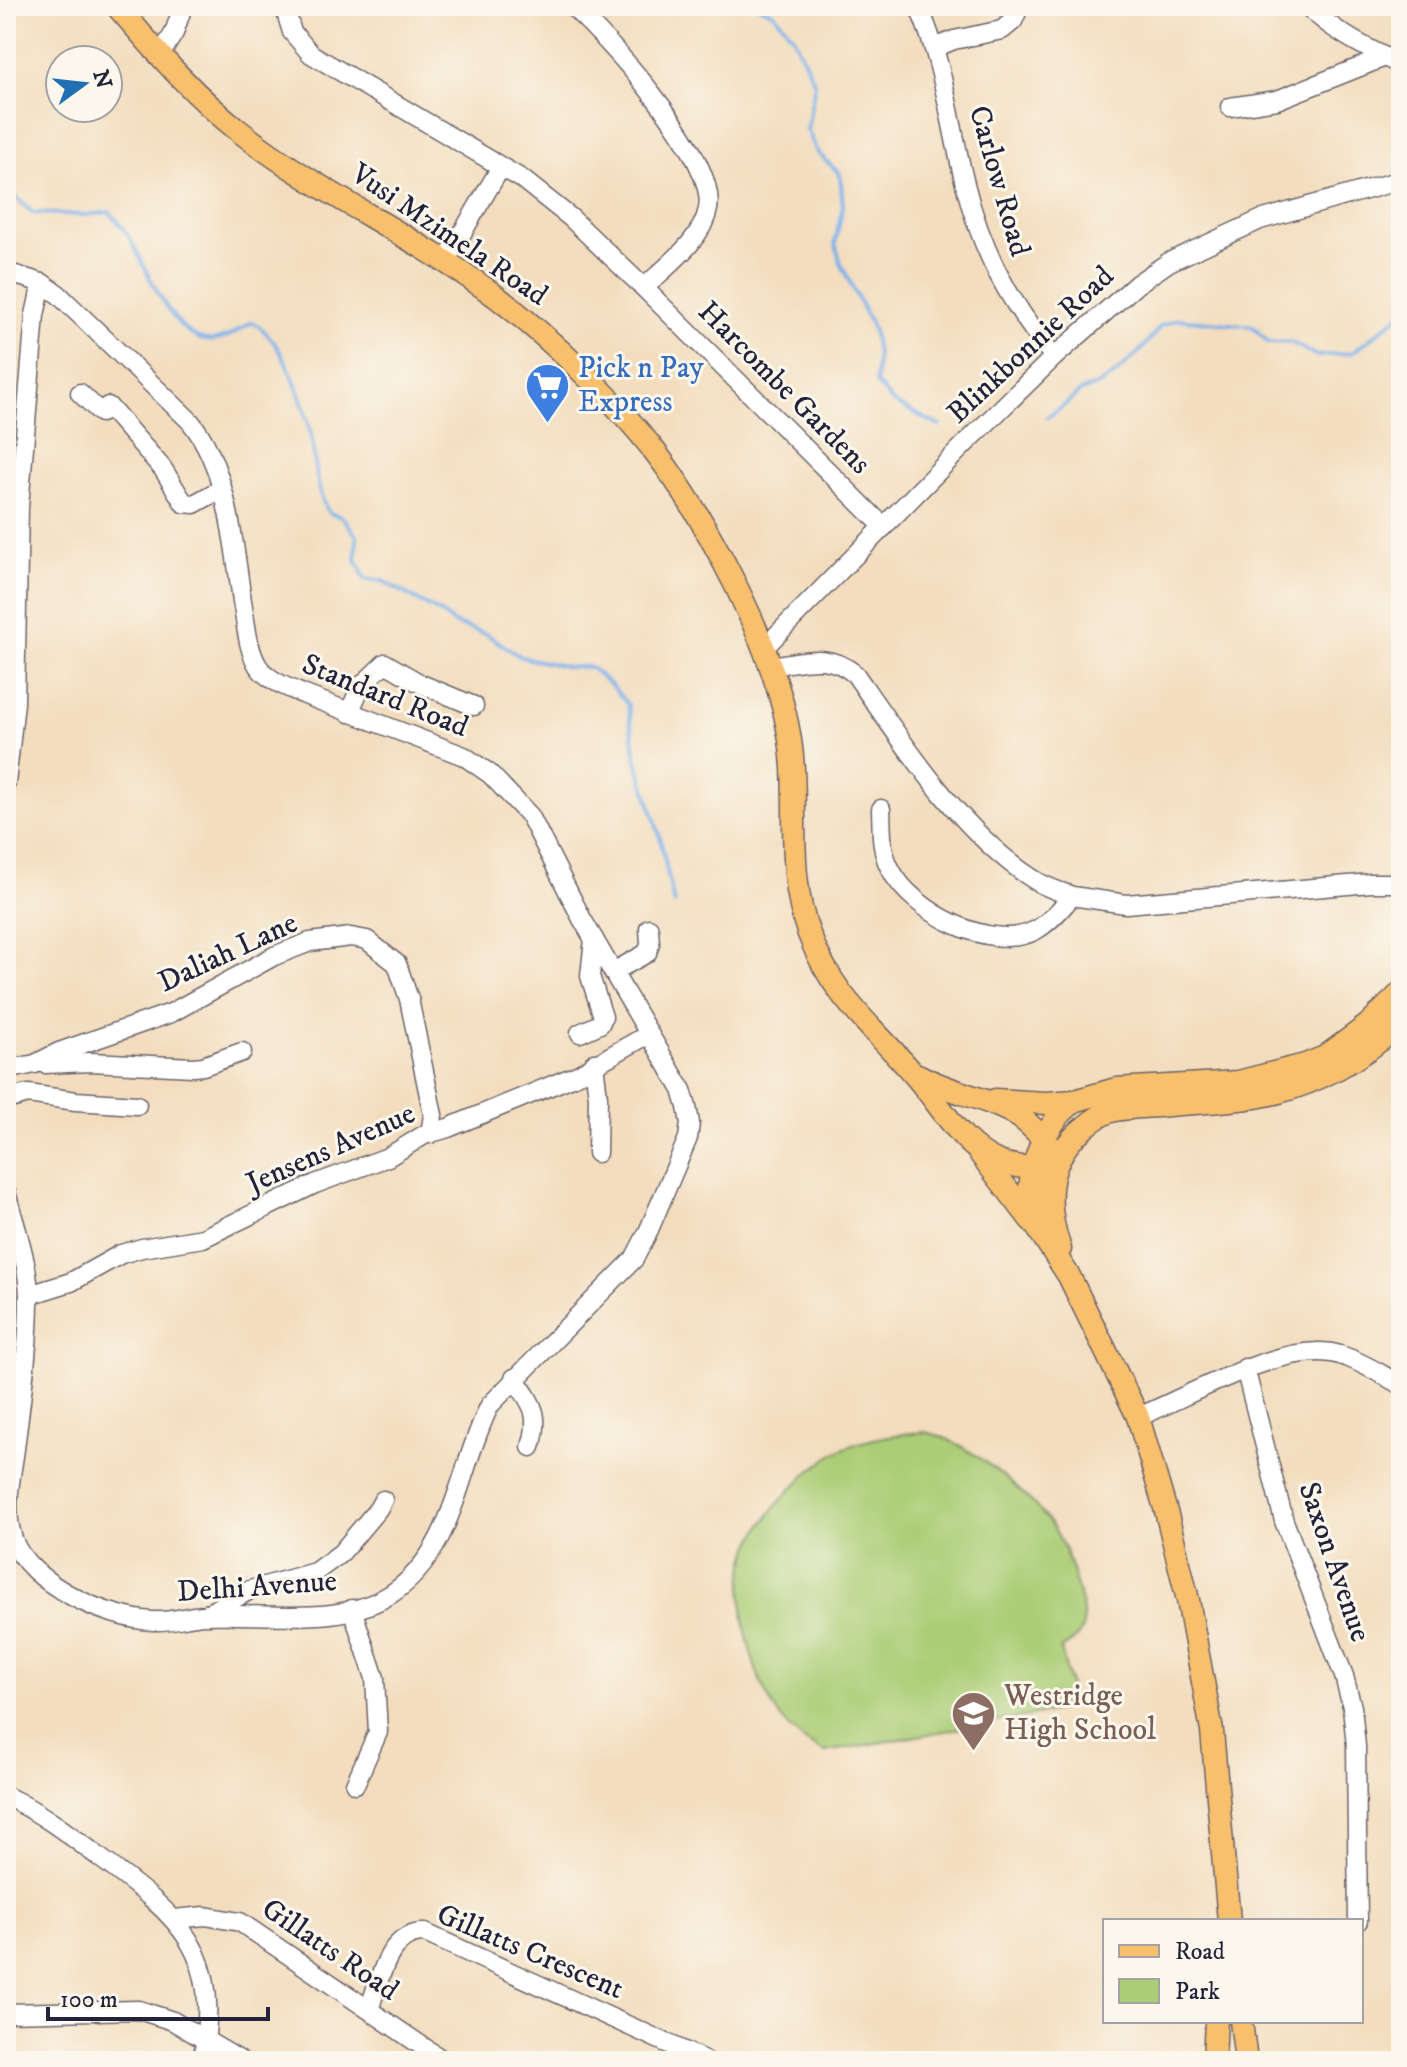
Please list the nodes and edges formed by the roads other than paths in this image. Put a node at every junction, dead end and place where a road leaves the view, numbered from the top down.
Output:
1 (117, 6) edge
2 (183, 6) edge
3 (284, 6) edge
4 (572, 6) edge
5 (918, 6) edge
6 (1307, 6) edge
7 (1017, 12) dead end
8 (934, 48) junction
9 (159, 57) junction
10 (1393, 61) edge
11 (1230, 107) dead end
12 (501, 167) junction
13 (1401, 180) edge
14 (445, 262) junction
15 (6, 272) edge
16 (42, 283) junction
17 (644, 288) junction
18 (1054, 357) junction
19 (80, 393) dead end
20 (221, 489) junction
21 (884, 527) junction
22 (11, 607) edge
23 (766, 658) junction
24 (474, 706) dead end
25 (349, 713) junction
26 (6, 783) edge
27 (881, 809) dead end
28 (1401, 883) edge
29 (1072, 896) junction
30 (649, 928) dead end
31 (594, 939) junction
32 (613, 972) junction
33 (1401, 993) edge
34 (1401, 1023) edge
35 (580, 1033) dead end
36 (649, 1034) junction
37 (242, 1052) dead end
38 (594, 1063) junction
39 (35, 1064) junction
40 (6, 1070) edge
41 (910, 1070) junction
42 (978, 1099) junction
43 (6, 1100) edge
44 (1074, 1101) junction
45 (137, 1105) dead end
46 (690, 1123) joint
47 (430, 1134) junction
48 (1043, 1139) junction
49 (977, 1150) junction
50 (597, 1153) dead end
51 (1049, 1164) junction
52 (6, 1192) edge
53 (1035, 1224) junction
54 (1069, 1276) junction
55 (29, 1295) junction
56 (1245, 1368) junction
57 (514, 1378) junction
58 (1401, 1385) edge
59 (1138, 1417) junction
60 (531, 1447) dead end
61 (383, 1500) dead end
62 (352, 1609) junction
63 (204, 1615) junction
64 (355, 1784) dead end
65 (6, 1796) edge
66 (174, 1919) junction
67 (1229, 1919) edge
68 (1358, 1919) edge
69 (369, 2009) junction
70 (6, 2013) edge
71 (1241, 2023) edge
72 (206, 2041) junction
73 (202, 2061) edge
74 (241, 2061) edge
75 (444, 2061) edge
76 (706, 2061) edge
77 (1246, 2061) edge

1 - 9 main road, Vusi Mzimela Road
2 - 9 street
3 - 12 street, Harcombe Gardens
4 - 17 street
5 - 8 street, Carlow Road
6 - 10 street
7 - 8 street
8 - 18 street, Carlow Road
9 - 14 main road, Vusi Mzimela Road
10 - 11 street
12 - 14 street
12 - 17 street, Harcombe Gardens
13 - 18 street, Blinkbonnie Road
14 - 23 main road, Vusi Mzimela Road
15 - 16 street, Standard Road
16 - 20 street, Standard Road
16 - 22 street
17 - 21 street, Harcombe Gardens
18 - 21 street, Blinkbonnie Road
19 - 20 street
20 - 25 street, Standard Road
21 - 23 street, Blinkbonnie Road
22 - 26 street
23 - 29 street
23 - 41 main road, Vusi Mzimela Road
24 - 25 street
25 - 31 street, Standard Road
27 - 29 street
28 - 29 street
30 - 32 street
31 - 32 street, Standard Road
31 - 35 street
32 - 36 street, Standard Road
33 - 44 main road
34 - 51 main road
36 - 38 street, Jensens Avenue
36 - 46 street, Standard Road
37 - 39 street
38 - 47 street, Jensens Avenue
38 - 50 street
39 - 40 street, Daliah Lane
39 - 47 street, Daliah Lane
41 - 42 main road, Vusi Mzimela Road
41 - 49 main road, Vusi Mzimela Road
42 - 44 main road
42 - 48 main road, Vusi Mzimela Road
43 - 45 street
44 - 48 main road
46 - 57 street, Delhi Avenue
47 - 55 street, Jensens Avenue
48 - 51 main road, Vusi Mzimela Road
49 - 51 main road, Vusi Mzimela Road
49 - 53 main road
51 - 53 main road
51 - 54 main road
52 - 55 street
53 - 54 main road
54 - 59 main road
55 - 63 street, Delhi Avenue
56 - 58 street
56 - 59 street
56 - 68 street, Saxon Avenue
57 - 60 street
57 - 62 street, Delhi Avenue
59 - 67 main road
61 - 63 street
62 - 63 street, Delhi Avenue
62 - 64 street
65 - 66 street
66 - 69 street, Gillatts Road
66 - 72 street
69 - 75 street, Gillatts Road
69 - 76 street, Gillatts Crescent
70 - 72 street
71 - 77 main road
72 - 73 street
72 - 74 street

